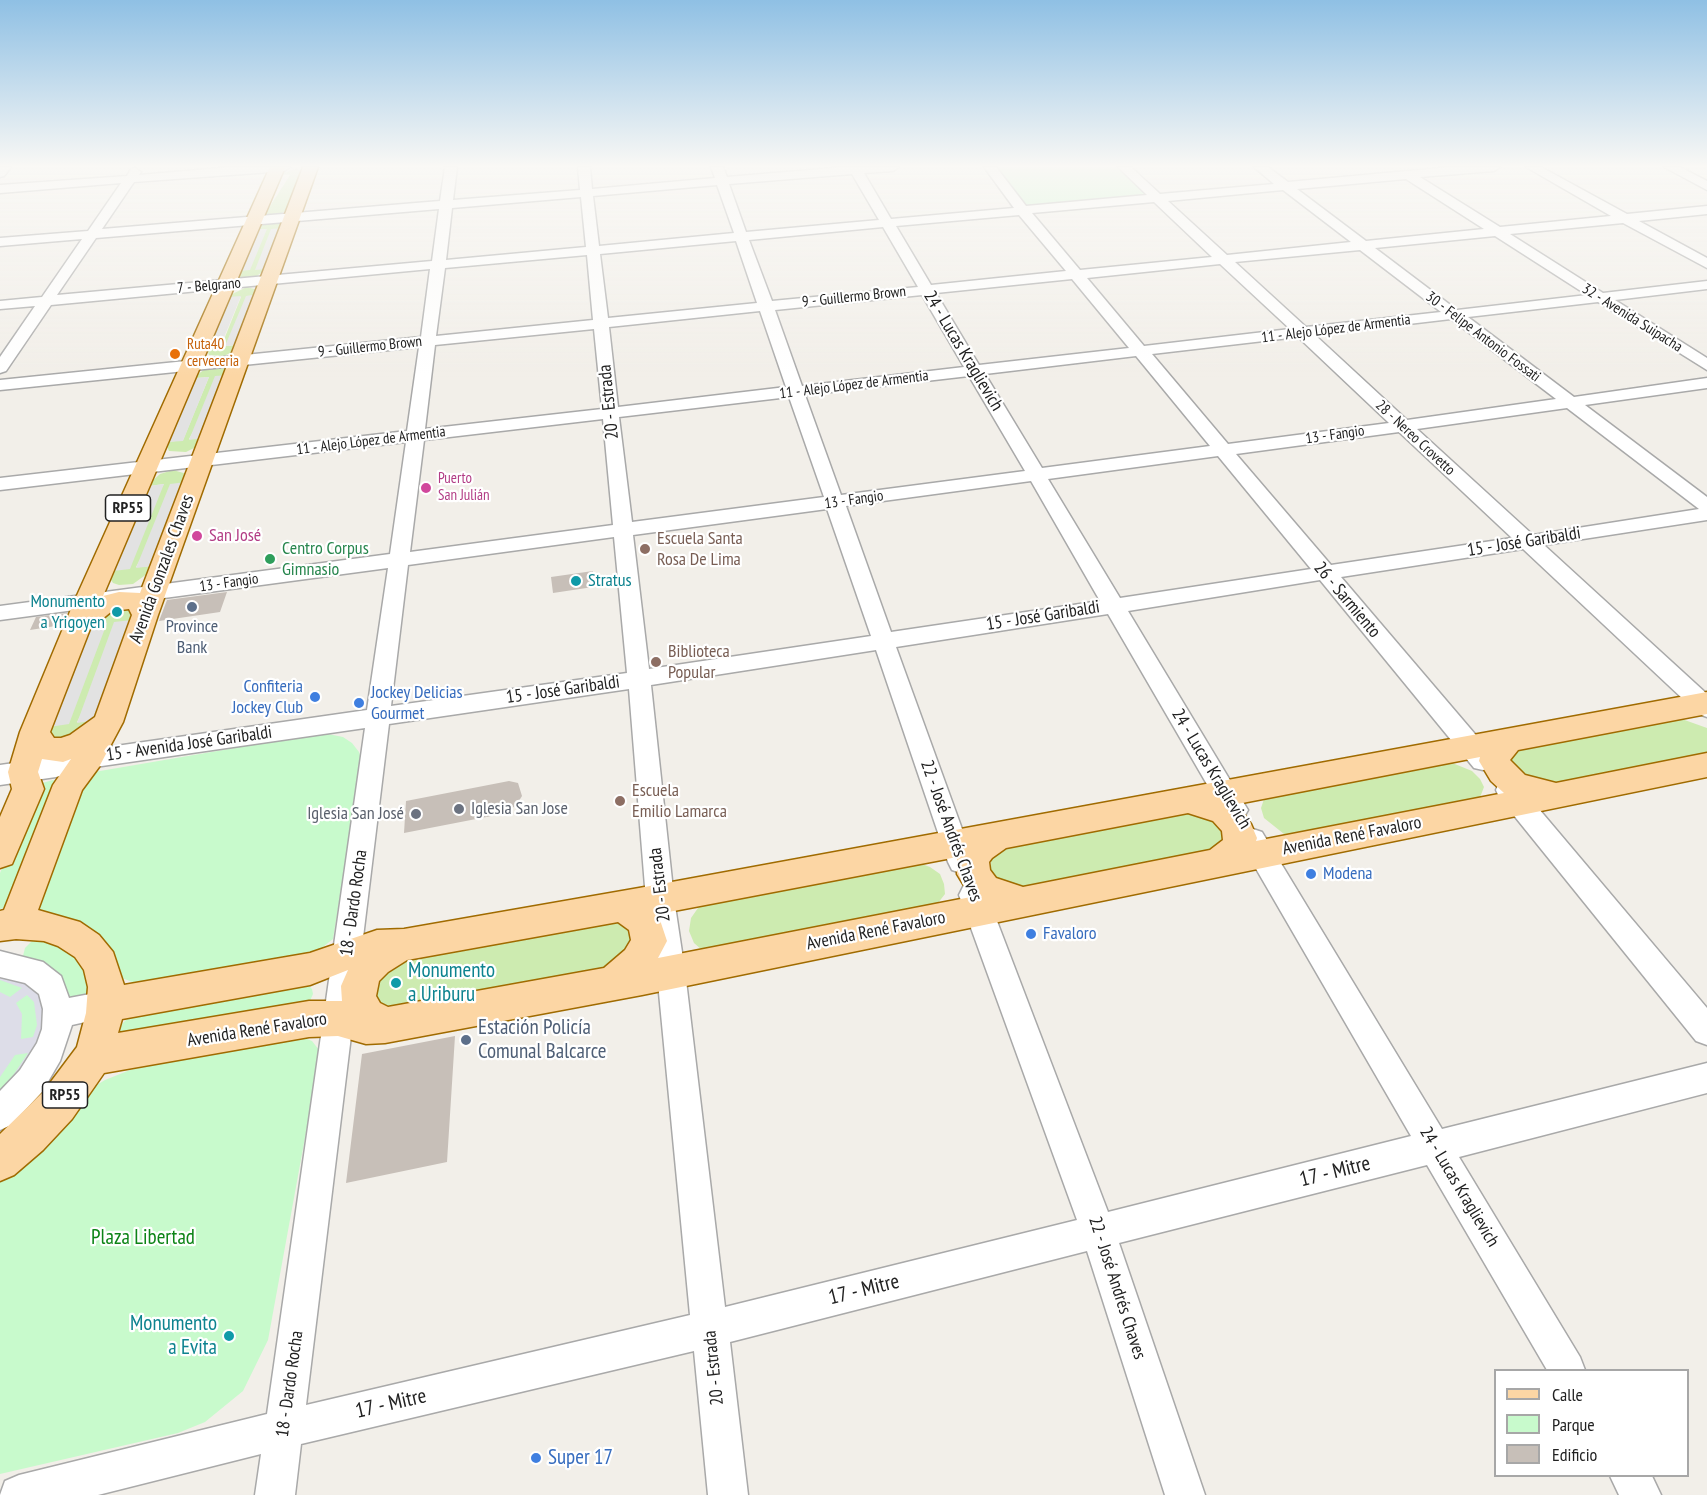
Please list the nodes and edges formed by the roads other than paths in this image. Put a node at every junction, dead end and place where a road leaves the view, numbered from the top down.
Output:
1 (60, 237) edge
2 (89, 237) edge
3 (248, 237) edge
4 (285, 237) edge
5 (442, 237) edge
6 (592, 237) edge
7 (756, 237) edge
8 (895, 237) edge
9 (1045, 237) edge
10 (1198, 237) edge
11 (1352, 237) edge
12 (1442, 237) edge
13 (1506, 237) edge
14 (1658, 237) edge
15 (744, 238) junction
16 (0, 242) edge
17 (1363, 245) junction
18 (593, 250) junction
19 (1223, 260) junction
20 (1707, 264) edge
21 (438, 265) junction
22 (1076, 274) junction
23 (271, 275) junction
24 (229, 279) junction
25 (1707, 285) edge
26 (926, 290) junction
27 (1602, 298) junction
28 (45, 301) junction
29 (0, 305) edge
30 (766, 306) junction
31 (1454, 315) junction
32 (601, 323) junction
33 (1302, 333) junction
34 (428, 341) junction
35 (1140, 352) junction
36 (1707, 365) edge
37 (237, 366) junction
38 (0, 368) edge
39 (188, 371) junction
40 (975, 371) junction
41 (1707, 383) edge
42 (0, 385) edge
43 (795, 392) junction
44 (1568, 401) junction
45 (610, 413) junction
46 (1402, 426) junction
47 (416, 436) junction
48 (1222, 450) junction
49 (206, 451) junction
50 (150, 457) junction
51 (1036, 474) junction
52 (0, 484) edge
53 (834, 503) junction
54 (1707, 506) edge
55 (1707, 513) edge
56 (623, 530) junction
57 (1527, 541) junction
58 (399, 560) junction
59 (1324, 573) junction
60 (149, 604) junction
61 (1114, 605) junction
62 (0, 613) edge
63 (82, 613) junction
64 (882, 641) junction
65 (639, 679) junction
66 (1699, 709) edge
67 (379, 716) junction
68 (108, 722) junction
69 (35, 732) junction
70 (1508, 741) junction
71 (1471, 748) junction
72 (88, 759) junction
73 (1707, 765) edge
74 (12, 773) edge
75 (1225, 794) junction
76 (1557, 795) junction
77 (1188, 801) junction
78 (1519, 802) junction
79 (996, 837) junction
80 (954, 845) junction
81 (0, 854) edge
82 (1261, 854) junction
83 (1218, 863) junction
84 (660, 899) junction
85 (1023, 902) junction
86 (615, 906) junction
87 (979, 910) junction
88 (8, 925) edge
89 (404, 945) junction
90 (348, 954) junction
91 (0, 964) edge
92 (671, 972) junction
93 (613, 983) junction
94 (106, 1005) junction
95 (58, 1014) junction
96 (338, 1018) junction
97 (385, 1025) junction
98 (1707, 1031) edge
99 (93, 1056) junction
100 (42, 1062) junction
101 (1707, 1078) edge
102 (0, 1114) edge
103 (1435, 1147) junction
104 (0, 1161) edge
105 (1098, 1231) junction
106 (710, 1329) junction
107 (1567, 1369) edge
108 (284, 1429) junction
109 (1631, 1477) edge
110 (19, 1495) edge
111 (275, 1495) edge
112 (728, 1495) edge
113 (1185, 1495) edge
114 (1641, 1495) edge

1 - 16 street
2 - 28 street
3 - 24 main road, RP55
4 - 23 main road, Avenida Gonzales Chaves
5 - 21 street, 18 - Dardo Rocha
6 - 18 street, 20 - Estrada
7 - 15 street
8 - 26 street, 24 - Lucas Kraglievich
9 - 22 street, 26 - Sarmiento
10 - 19 street, 28 - Nereo Crovetto
11 - 17 street, 30 - Felipe Antonio Fossati
12 - 17 street, 9 - Guillermo Brown
13 - 27 street, 32 - Avenida Suipacha
14 - 20 street
15 - 18 street
15 - 30 street, 22 - José Andrés Chaves
17 - 19 street, 9 - Guillermo Brown
17 - 31 street, 30 - Felipe Antonio Fossati
18 - 21 street
18 - 32 street, 20 - Estrada
19 - 22 street, 9 - Guillermo Brown
19 - 33 street, 28 - Nereo Crovetto
21 - 23 street
21 - 34 street, 18 - Dardo Rocha
22 - 26 street, 9 - Guillermo Brown
22 - 35 street, 26 - Sarmiento
23 - 24 main road
23 - 37 main road, Avenida Gonzales Chaves
24 - 28 street, 7 - Belgrano
24 - 39 main road, RP55
25 - 27 street, 11 - Alejo López de Armentia
26 - 30 street, 9 - Guillermo Brown
26 - 40 street, 24 - Lucas Kraglievich
27 - 31 street, 11 - Alejo López de Armentia
27 - 36 street, 32 - Avenida Suipacha
28 - 29 street, 7 - Belgrano
28 - 38 street
30 - 32 street, 9 - Guillermo Brown
30 - 43 street, 22 - José Andrés Chaves
31 - 33 street, 11 - Alejo López de Armentia
31 - 44 street, 30 - Felipe Antonio Fossati
32 - 34 street, 9 - Guillermo Brown
32 - 45 street, 20 - Estrada
33 - 35 street, 11 - Alejo López de Armentia
33 - 46 street, 28 - Nereo Crovetto
34 - 37 street, 9 - Guillermo Brown
34 - 47 street, 18 - Dardo Rocha
35 - 40 street, 11 - Alejo López de Armentia
35 - 48 street, 26 - Sarmiento
37 - 39 main road
37 - 49 main road, Avenida Gonzales Chaves
39 - 42 street
39 - 50 main road, RP55
40 - 43 street, 11 - Alejo López de Armentia
40 - 51 street, 24 - Lucas Kraglievich
41 - 44 street, 13 - Fangio
43 - 45 street, 11 - Alejo López de Armentia
43 - 53 street, 22 - José Andrés Chaves
44 - 46 street, 13 - Fangio
44 - 54 street, 30 - Felipe Antonio Fossati
45 - 47 street, 11 - Alejo López de Armentia
45 - 56 street, 20 - Estrada
46 - 48 street, 13 - Fangio
46 - 57 street, 28 - Nereo Crovetto
47 - 49 street, 11 - Alejo López de Armentia
47 - 58 street, 18 - Dardo Rocha
48 - 51 street, 13 - Fangio
48 - 59 street, 26 - Sarmiento
49 - 50 main road
49 - 60 main road, Avenida Gonzales Chaves
50 - 52 street
50 - 63 main road, RP55
51 - 53 street, 13 - Fangio
51 - 61 street, 24 - Lucas Kraglievich
53 - 56 street, 13 - Fangio
53 - 64 street, 22 - José Andrés Chaves
55 - 57 street, 15 - José Garibaldi
56 - 58 street, 13 - Fangio
56 - 65 street, 20 - Estrada
57 - 59 street, 15 - José Garibaldi
57 - 66 street, 28 - Nereo Crovetto
58 - 60 street, 13 - Fangio
58 - 67 street, 18 - Dardo Rocha
59 - 61 street, 15 - José Garibaldi
59 - 71 street, 26 - Sarmiento
60 - 63 main road
60 - 68 main road, Avenida Gonzales Chaves
61 - 64 street, 15 - José Garibaldi
61 - 75 street, 24 - Lucas Kraglievich
62 - 63 street
63 - 69 main road, RP55
64 - 65 street, 15 - José Garibaldi
64 - 80 street, 22 - José Andrés Chaves
65 - 67 street, 15 - José Garibaldi
65 - 84 street, 20 - Estrada
66 - 70 main road
67 - 72 street, 15 - Avenida José Garibaldi
67 - 90 street, 18 - Dardo Rocha
68 - 69 main road
68 - 72 main road, Avenida Gonzales Chaves
69 - 74 main road, RP55
70 - 71 main road
70 - 76 main road
71 - 75 main road
71 - 78 street, 26 - Sarmiento
72 - 74 street, 15 - Avenida José Garibaldi
72 - 88 main road, Avenida Gonzales Chaves
73 - 76 main road, Avenida René Favaloro
74 - 81 main road, RP55
75 - 77 main road
75 - 82 street, 24 - Lucas Kraglievich
76 - 78 main road, Avenida René Favaloro
77 - 79 main road
77 - 83 main road
78 - 82 main road, Avenida René Favaloro
78 - 98 street, 26 - Sarmiento
79 - 80 main road
79 - 85 main road
80 - 84 main road
80 - 87 street, 22 - José Andrés Chaves
82 - 83 main road, Avenida René Favaloro
82 - 103 street, 24 - Lucas Kraglievich
83 - 85 main road, Avenida René Favaloro
84 - 86 main road
84 - 92 street, 20 - Estrada
85 - 87 main road, Avenida René Favaloro
86 - 89 main road
86 - 93 main road
87 - 92 main road, Avenida René Favaloro
87 - 105 street, 22 - José Andrés Chaves
88 - 91 street, Avenida Gonzales Chaves
88 - 94 main road, RP55
89 - 90 main road
89 - 97 main road
90 - 94 main road
90 - 96 street, 18 - Dardo Rocha
91 - 95 street
92 - 93 main road, Avenida René Favaloro
92 - 106 street, 20 - Estrada
93 - 97 main road, Avenida René Favaloro
94 - 95 street
94 - 99 main road, RP55
95 - 100 street
96 - 97 main road, Avenida René Favaloro
96 - 99 main road, Avenida René Favaloro
96 - 108 street, 18 - Dardo Rocha
99 - 100 street, Avenida René Favaloro
99 - 104 main road, RP55
100 - 102 street
101 - 103 street, 17 - Mitre
103 - 105 street, 17 - Mitre
103 - 107 street, 24 - Lucas Kraglievich
105 - 106 street, 17 - Mitre
105 - 113 street, 22 - José Andrés Chaves
106 - 108 street, 17 - Mitre
106 - 112 street, 20 - Estrada
108 - 110 street, 17 - Mitre
108 - 111 street, 18 - Dardo Rocha
109 - 114 street

